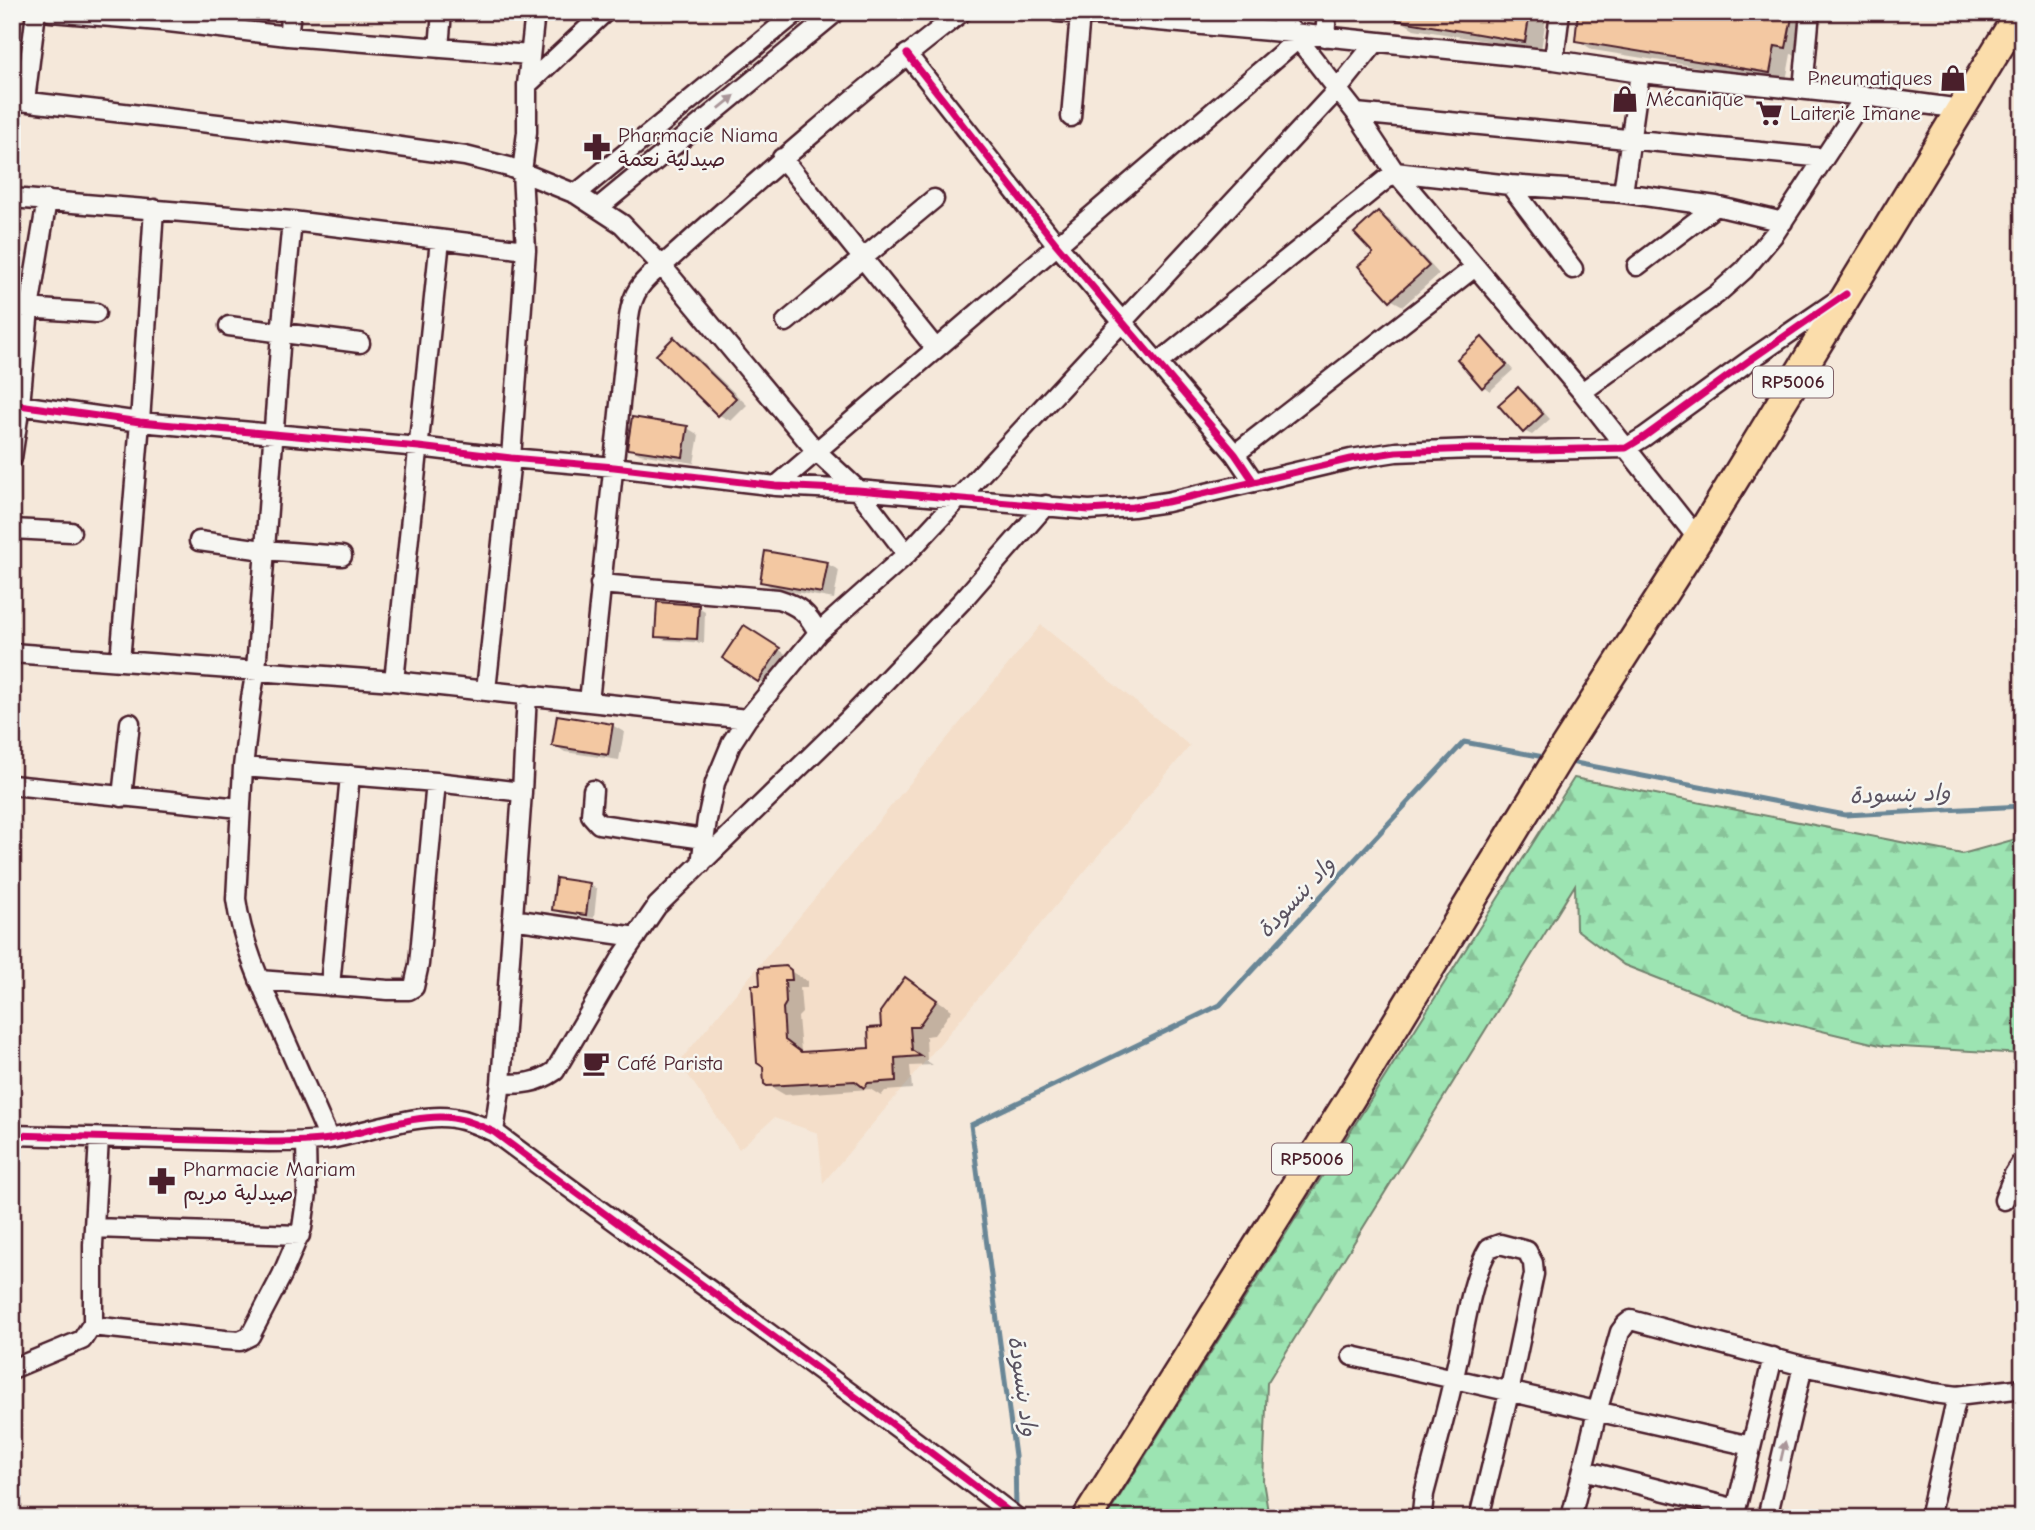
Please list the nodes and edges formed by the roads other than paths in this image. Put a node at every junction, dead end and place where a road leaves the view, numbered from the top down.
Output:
1 (36, 12) edge
2 (51, 12) edge
3 (291, 12) edge
4 (442, 12) edge
5 (535, 12) edge
6 (605, 12) edge
7 (797, 12) edge
8 (836, 12) edge
9 (962, 12) edge
10 (1057, 12) edge
11 (1277, 12) edge
12 (1327, 12) edge
13 (1560, 12) edge
14 (1810, 12) edge
15 (2020, 12) edge
16 (1080, 14) junction
17 (161, 17) edge
18 (288, 36) junction
19 (1295, 36) junction
20 (1325, 37) junction
21 (1375, 43) junction
22 (439, 48) junction
23 (907, 54) junction
24 (530, 55) junction
25 (1554, 60) junction
26 (1640, 73) junction
27 (527, 85) junction
28 (1338, 89) junction
29 (1803, 89) junction
30 (1865, 96) junction
31 (19, 100) edge
32 (1961, 109) junction
33 (1356, 113) junction
34 (1071, 117) dead end
35 (1630, 138) junction
36 (782, 158) junction
37 (1824, 158) junction
38 (522, 172) junction
39 (1395, 172) junction
40 (1510, 185) junction
41 (1623, 193) junction
42 (576, 194) junction
43 (12, 198) edge
44 (934, 199) dead end
45 (47, 200) junction
46 (1717, 206) junction
47 (598, 208) junction
48 (154, 209) junction
49 (292, 221) junction
50 (1783, 222) junction
51 (440, 240) junction
52 (1058, 244) junction
53 (526, 250) junction
54 (863, 258) junction
55 (662, 265) junction
56 (1637, 265) dead end
57 (1475, 267) junction
58 (1573, 269) dead end
59 (1846, 294) junction
60 (21, 308) edge
61 (96, 313) dead end
62 (786, 322) dead end
63 (1121, 322) junction
64 (229, 326) dead end
65 (281, 334) junction
66 (360, 343) dead end
67 (936, 349) junction
68 (1158, 363) junction
69 (1582, 392) junction
70 (16, 405) edge
71 (140, 422) junction
72 (274, 433) junction
73 (419, 447) junction
74 (1626, 448) junction
75 (816, 451) junction
76 (1235, 454) junction
77 (12, 458) edge
78 (511, 458) junction
79 (614, 467) junction
80 (1254, 482) junction
81 (776, 486) junction
82 (858, 490) junction
83 (959, 498) junction
84 (1046, 505) junction
85 (12, 529) edge
86 (71, 532) dead end
87 (1698, 539) junction
88 (199, 541) dead end
89 (264, 550) junction
90 (907, 554) junction
91 (342, 556) dead end
92 (600, 584) junction
93 (818, 632) junction
94 (12, 653) edge
95 (120, 661) junction
96 (257, 670) junction
97 (394, 681) junction
98 (486, 690) junction
99 (527, 694) junction
100 (589, 702) junction
101 (747, 719) junction
102 (130, 723) dead end
103 (243, 767) junction
104 (350, 775) junction
105 (436, 782) junction
106 (12, 785) edge
107 (593, 790) dead end
108 (522, 792) junction
109 (122, 797) junction
110 (240, 808) junction
111 (704, 839) junction
112 (701, 864) junction
113 (512, 919) junction
114 (636, 937) junction
115 (259, 980) junction
116 (330, 986) junction
117 (501, 1083) junction
118 (494, 1132) junction
119 (12, 1135) edge
120 (99, 1138) junction
121 (329, 1139) junction
122 (306, 1142) junction
123 (2023, 1160) edge
124 (2004, 1200) dead end
125 (94, 1228) junction
126 (300, 1235) junction
127 (91, 1326) junction
128 (1352, 1356) dead end
129 (1773, 1357) junction
130 (1803, 1366) junction
131 (12, 1369) edge
132 (1454, 1379) junction
133 (2023, 1388) edge
134 (1509, 1393) junction
135 (1957, 1396) junction
136 (1597, 1412) junction
137 (1751, 1446) junction
138 (1583, 1470) junction
139 (1735, 1513) edge
140 (1017, 1518) edge
141 (1087, 1518) edge
142 (1423, 1518) edge
143 (1479, 1518) edge
144 (1571, 1518) edge
145 (1767, 1518) edge
146 (1928, 1518) edge

1 - 31 street
2 - 17 street
3 - 18 street
4 - 22 street
5 - 24 street
6 - 27 street
7 - 42 street
47 -> 8 street
9 - 23 street
10 - 16 street
11 - 19 street
12 - 20 street
13 - 25 street
14 - 29 street
15 - 32 main road, RP5006
16 - 19 street
16 - 34 street
17 - 18 street
18 - 22 street
19 - 20 street
19 - 28 street
19 - 52 street
20 - 21 street
21 - 25 street
21 - 28 street
22 - 24 street
23 - 36 street
23 - 52 street
24 - 27 street
25 - 26 street
26 - 29 street
26 - 35 street
27 - 38 street
28 - 33 street
28 - 63 street
29 - 30 street
30 - 32 street
30 - 37 street
31 - 38 street
32 - 59 main road, RP5006
33 - 35 street
33 - 39 street
35 - 37 street
35 - 41 street
36 - 54 street
36 - 55 street
37 - 50 street
38 - 42 street
38 - 53 street
39 - 40 street
39 - 57 street
39 - 68 street
40 - 41 street
40 - 58 street
41 - 46 street
42 - 47 street
43 - 45 street
44 - 54 street
45 - 48 street
45 - 60 street
46 - 50 street
46 - 56 street
47 - 55 street
48 - 49 street
48 - 71 street
49 - 51 street
49 - 65 street
50 - 69 street
51 - 53 street
51 - 73 street
52 - 63 street
52 - 67 street
53 - 78 street
54 - 62 street
54 - 67 street
55 - 75 street
55 - 79 street
57 - 69 street
57 - 76 street
59 - 74 street
59 - 87 main road, RP5006
60 - 61 street
60 - 70 street
63 - 68 street
63 - 83 street
64 - 65 street
65 - 66 street
65 - 72 street
67 - 75 street
68 - 76 street
69 - 74 street
70 - 71 street
70 - 77 street
71 - 72 street
71 - 95 street
72 - 73 street
72 - 89 street
73 - 78 street
73 - 97 street
74 - 80 street
74 - 87 street
75 - 81 street
75 - 82 street
76 - 80 street
78 - 79 street
78 - 98 street
79 - 81 street
79 - 92 street
80 - 84 street
81 - 82 street
82 - 83 street
82 - 90 street
83 - 84 street
83 - 90 street
84 - 112 street
85 - 86 street
87 - 141 main road, RP5006
88 - 89 street
89 - 91 street
89 - 96 street
90 - 93 street
92 - 93 street
92 - 100 street
93 - 101 street
94 - 95 street
95 - 96 street
96 - 97 street
96 - 103 street
97 - 98 street
98 - 99 street
99 - 100 street
99 - 108 street
100 - 101 street
101 - 111 street
102 - 109 street
103 - 104 street
103 - 110 street
104 - 105 street
104 - 116 street
105 - 108 street
105 - 116 street
106 - 109 street
107 - 111 street
108 - 113 street
109 - 110 street
110 - 115 street
111 - 112 street
112 - 114 street
113 - 114 street
113 - 117 street
114 - 117 street
115 - 116 street
115 - 121 street
117 - 118 street
118 - 121 street
118 - 140 street
119 - 120 street
120 - 122 street
120 - 125 street
121 - 122 street
122 - 126 street
123 - 124 street
125 - 126 street
125 - 127 street
126 - 127 street
127 - 131 street
128 - 132 street
129 - 130 street
129 - 136 street
129 - 137 street
130 - 135 street
145 -> 130 street
132 - 134 street
132 - 134 street
132 - 142 street
133 - 135 street
134 - 136 street
134 - 143 street
135 - 146 street
136 - 137 street
136 - 138 street
137 - 139 street
138 - 139 street
138 - 144 street

